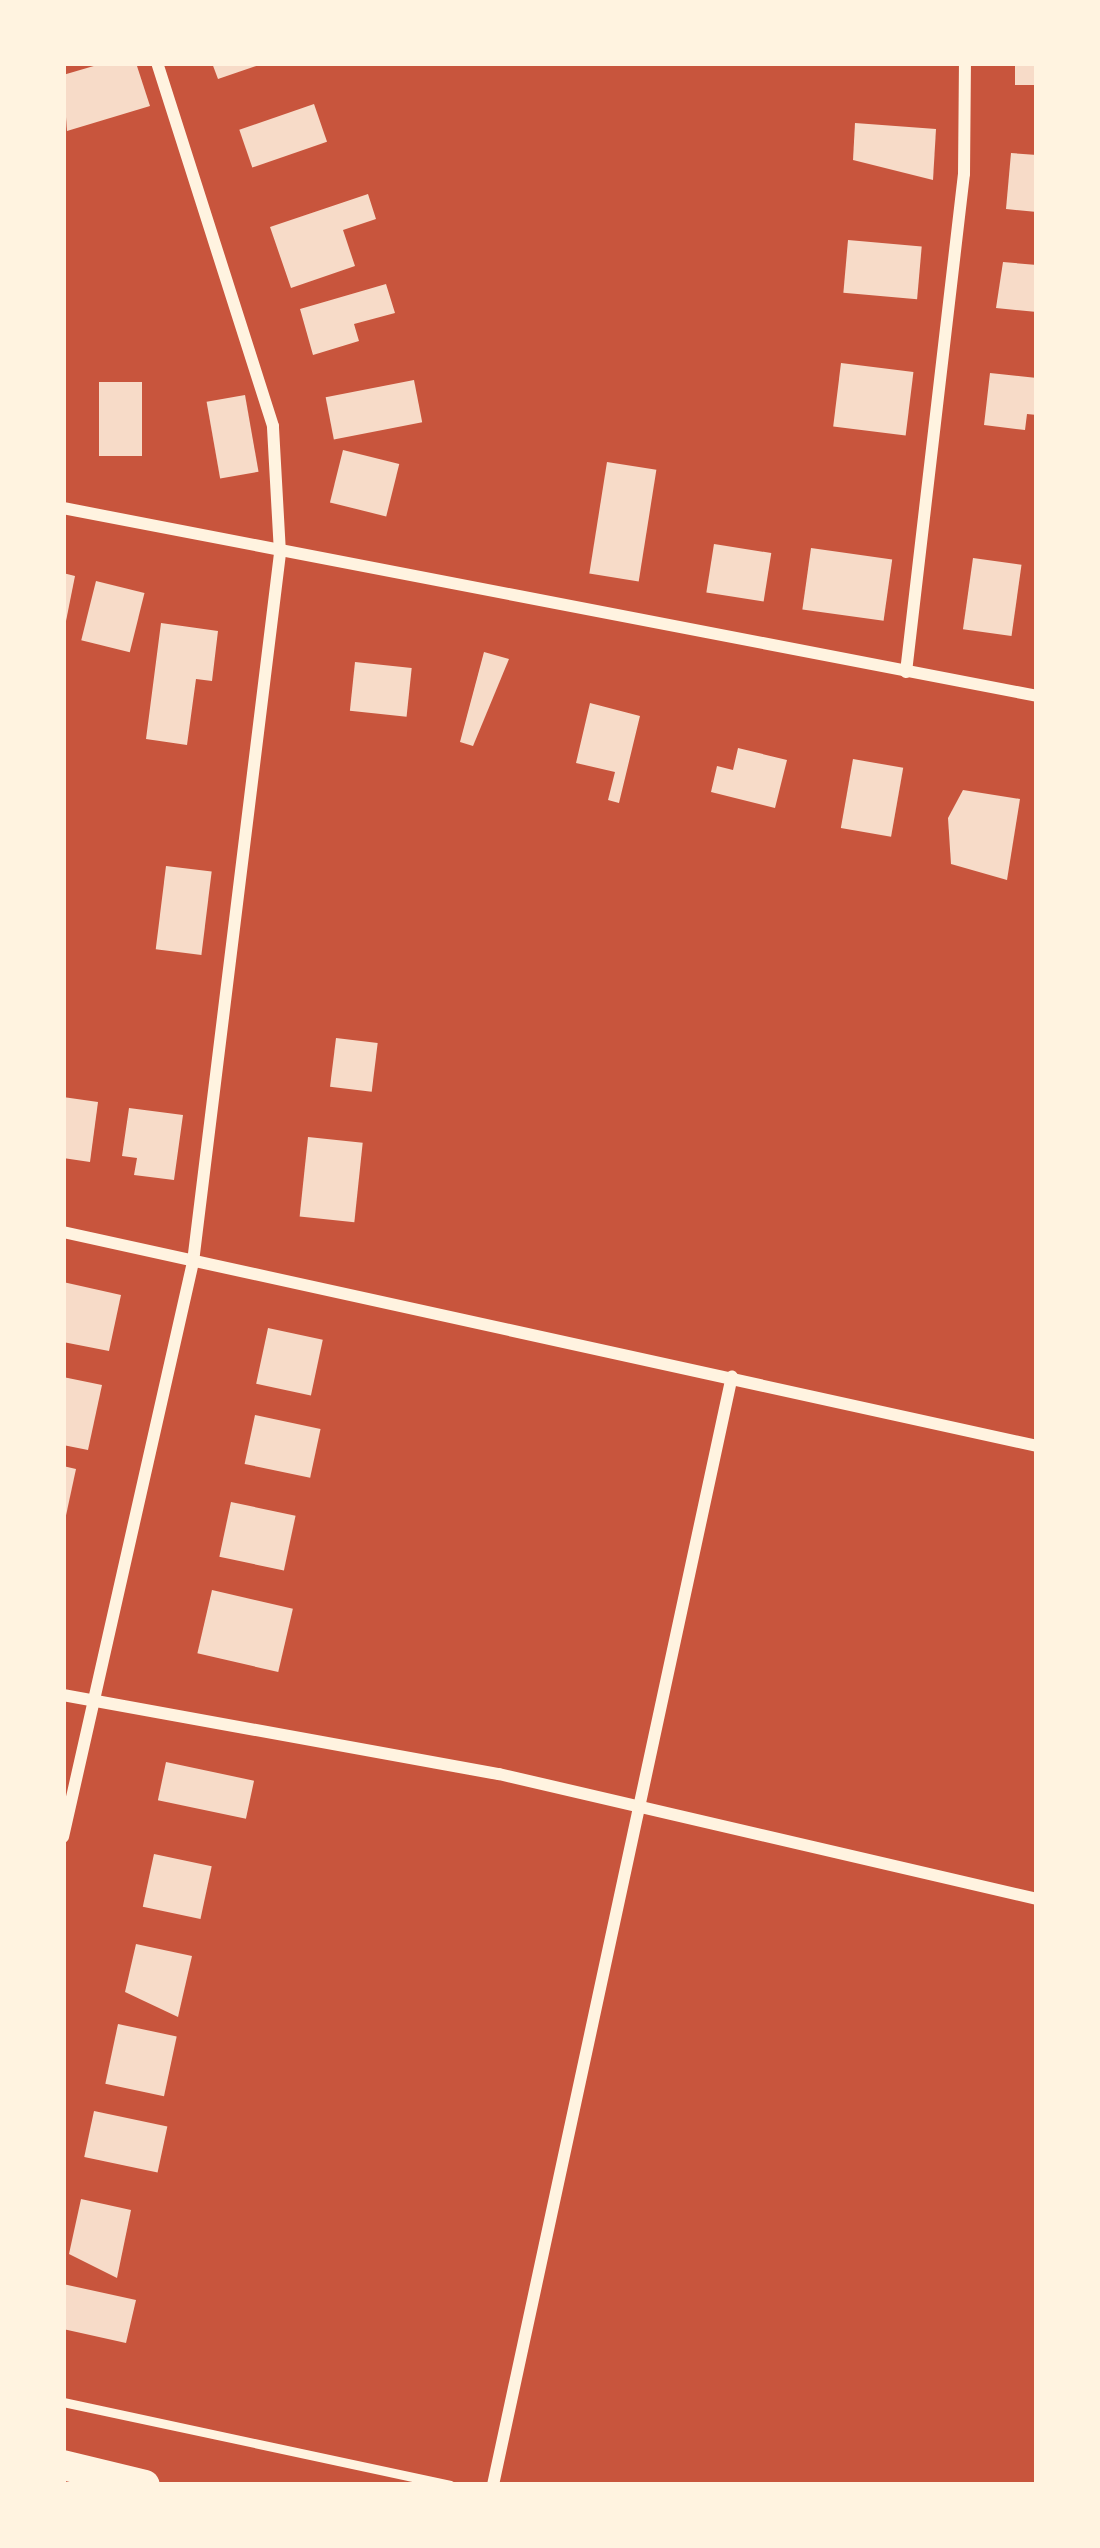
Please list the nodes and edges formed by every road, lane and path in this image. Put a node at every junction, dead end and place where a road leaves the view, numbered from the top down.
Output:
1 (158, 63) edge
2 (965, 63) edge
3 (63, 508) edge
4 (280, 554) junction
5 (906, 672) junction
6 (1037, 696) edge
7 (63, 1232) edge
8 (193, 1262) junction
9 (731, 1376) junction
10 (1037, 1447) edge
11 (63, 1694) edge
12 (93, 1700) junction
13 (644, 1808) junction
14 (63, 1837) edge
15 (1037, 1899) edge
16 (63, 2402) edge
17 (73, 2470) edge
18 (146, 2485) edge
19 (450, 2485) edge
20 (493, 2485) edge

1 - 4 street
2 - 5 street
3 - 4 street
4 - 5 street
4 - 8 street
5 - 6 street
7 - 8 street
8 - 9 street
8 - 12 street
9 - 10 street
9 - 13 street
11 - 12 street
12 - 13 street
12 - 14 street
13 - 15 street
13 - 20 street
16 - 19 lane
17 - 18 main road

